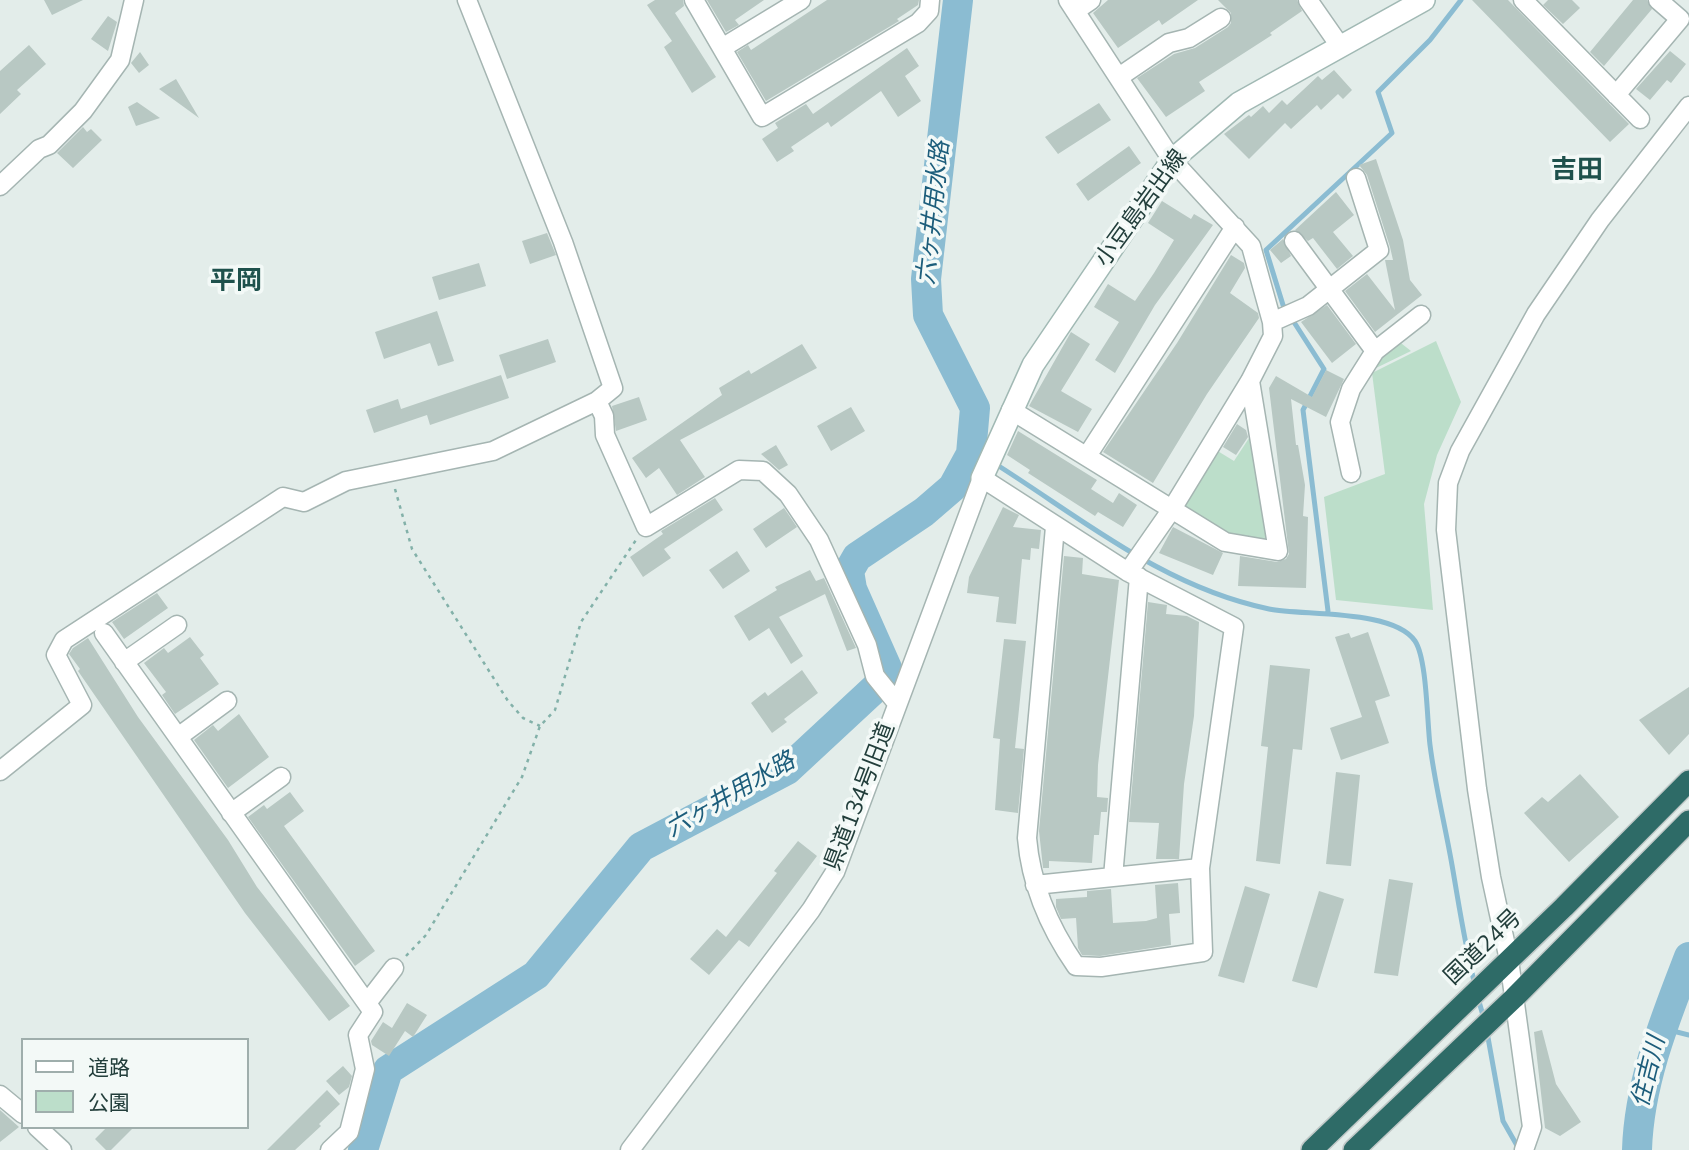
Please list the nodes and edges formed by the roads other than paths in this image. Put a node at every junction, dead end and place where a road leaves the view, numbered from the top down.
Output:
1 (134, 0) edge
2 (467, 0) edge
3 (694, 0) edge
4 (801, 0) edge
5 (930, 0) edge
6 (1091, 0) edge
7 (1308, 0) edge
8 (1424, 0) edge
9 (1523, 0) edge
10 (1658, 0) edge
11 (1071, 5) edge
12 (1221, 18) dead end
13 (1340, 46) junction
14 (722, 48) junction
15 (1119, 77) junction
16 (1616, 95) junction
17 (1689, 106) edge
18 (1640, 119) dead end
19 (1172, 160) junction
20 (1356, 178) dead end
21 (0, 186) edge
22 (1235, 227) junction
23 (1294, 241) dead end
24 (1329, 289) junction
25 (1420, 315) dead end
26 (1284, 317) junction
27 (1375, 351) junction
28 (1250, 381) junction
29 (597, 401) junction
30 (1011, 410) junction
31 (1087, 456) junction
32 (1350, 472) dead end
33 (982, 478) junction
34 (1172, 509) junction
35 (1055, 527) junction
36 (1136, 565) junction
37 (177, 625) dead end
38 (104, 633) dead end
39 (124, 662) junction
40 (885, 689) junction
41 (227, 701) dead end
42 (178, 737) junction
43 (0, 771) edge
44 (281, 777) dead end
45 (1689, 780) edge
46 (231, 813) junction
47 (1689, 821) edge
48 (1200, 868) junction
49 (1113, 877) junction
50 (1035, 884) junction
51 (1509, 960) junction
52 (394, 968) road end
53 (1514, 998) junction
54 (367, 1003) junction
55 (0, 1095) edge
56 (21, 1112) edge
57 (39, 1129) edge
58 (62, 1150) edge
59 (330, 1150) edge
60 (630, 1150) edge
61 (1312, 1150) edge
62 (1354, 1150) edge
63 (1524, 1150) edge

1 - 21 street
2 - 29 street
3 - 14 street
4 - 14 street
5 - 14 street
6 - 11 street
7 - 13 street
8 - 13 main road, 小豆島岩出線
9 - 16 street
10 - 16 street
11 - 15 street
12 - 15 street
13 - 19 main road, 小豆島岩出線
15 - 19 street
16 - 18 street
17 - 51 street
19 - 22 street
19 - 30 main road, 小豆島岩出線
20 - 24 street
22 - 26 street
22 - 31 street
23 - 24 street
24 - 26 street
24 - 27 street
25 - 27 street
26 - 28 street
27 - 32 street
28 - 34 street
28 - 34 street
29 - 40 street
29 - 43 street
30 - 31 street
30 - 33 main road, 小豆島岩出線
31 - 34 street
33 - 35 street
33 - 40 street, 県道134号旧道
34 - 36 street
35 - 36 street
35 - 50 street
36 - 48 street
36 - 49 street
37 - 39 street
38 - 39 street
39 - 42 street
40 - 60 street, 県道134号旧道
41 - 42 street
42 - 46 street
44 - 46 street
45 - 51 highway, 国道24号
46 - 54 street
47 - 53 highway
48 - 49 street
48 - 50 street
49 - 50 street
51 - 53 street
51 - 61 highway, 国道24号
52 - 54 street
53 - 62 highway
53 - 63 street
54 - 59 street
55 - 56 street
57 - 58 street

